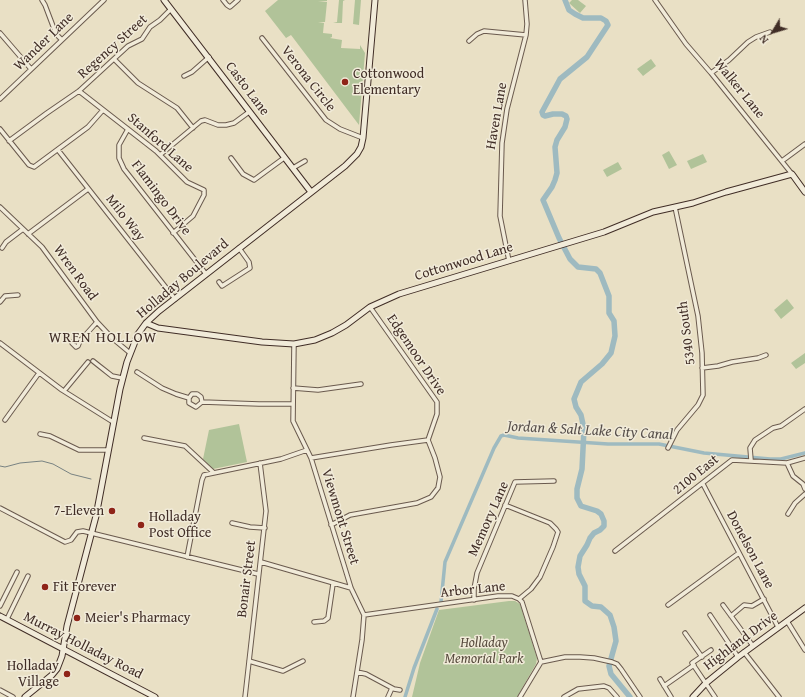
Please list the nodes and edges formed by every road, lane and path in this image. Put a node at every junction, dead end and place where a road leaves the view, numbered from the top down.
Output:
1 (42, 0) edge
2 (104, 0) edge
3 (164, 0) edge
4 (223, 0) edge
5 (238, 0) edge
6 (375, 0) edge
7 (525, 0) edge
8 (655, 0) edge
9 (171, 9) junction
10 (770, 32) dead end
11 (0, 33) edge
12 (526, 35) junction
13 (262, 38) dead end
14 (62, 40) junction
15 (469, 41) dead end
16 (208, 57) junction
17 (114, 59) junction
18 (31, 69) junction
19 (711, 73) junction
20 (184, 76) dead end
21 (79, 92) junction
22 (0, 99) edge
23 (104, 110) junction
24 (249, 112) junction
25 (193, 128) junction
26 (0, 129) edge
27 (128, 129) junction
28 (363, 138) junction
29 (10, 141) junction
30 (805, 144) edge
31 (58, 150) junction
32 (160, 155) junction
33 (231, 158) dead end
34 (284, 158) junction
35 (305, 161) dead end
36 (782, 162) junction
37 (293, 168) junction
38 (792, 174) junction
39 (88, 189) junction
40 (311, 192) junction
41 (805, 192) edge
42 (0, 207) edge
43 (675, 207) junction
44 (23, 229) junction
45 (173, 233) junction
46 (28, 234) junction
47 (2, 248) dead end
48 (239, 248) junction
49 (509, 261) junction
50 (206, 274) junction
51 (219, 282) dead end
52 (18, 295) dead end
53 (175, 299) junction
54 (0, 302) edge
55 (370, 306) junction
56 (97, 322) junction
57 (146, 323) junction
58 (80, 341) dead end
59 (0, 343) edge
60 (294, 344) junction
61 (130, 353) junction
62 (766, 355) dead end
63 (93, 361) dead end
64 (88, 362) dead end
65 (702, 368) junction
66 (137, 372) dead end
67 (39, 373) junction
68 (122, 378) junction
69 (361, 384) dead end
70 (293, 388) junction
71 (64, 391) junction
72 (189, 398) junction
73 (202, 402) junction
74 (292, 404) junction
75 (805, 409) edge
76 (5, 420) dead end
77 (113, 422) junction
78 (40, 434) dead end
79 (144, 438) dead end
80 (428, 440) junction
81 (668, 448) dead end
82 (108, 450) junction
83 (307, 450) junction
84 (311, 458) junction
85 (750, 458) junction
86 (805, 458) edge
87 (260, 463) junction
88 (787, 463) junction
89 (213, 472) junction
90 (554, 481) dead end
91 (703, 484) junction
92 (805, 488) edge
93 (805, 494) edge
94 (505, 505) junction
95 (0, 508) edge
96 (788, 514) dead end
97 (232, 523) dead end
98 (331, 524) junction
99 (264, 528) junction
100 (92, 533) junction
101 (615, 552) dead end
102 (739, 552) junction
103 (187, 557) junction
104 (261, 562) junction
105 (17, 572) dead end
106 (258, 574) junction
107 (28, 576) dead end
108 (333, 584) junction
109 (351, 588) junction
110 (519, 599) junction
111 (474, 600) junction
112 (764, 600) junction
113 (668, 605) dead end
114 (723, 605) dead end
115 (0, 606) edge
116 (805, 608) edge
117 (710, 615) dead end
118 (0, 616) edge
119 (364, 616) junction
120 (731, 616) junction
121 (7, 620) junction
122 (787, 621) junction
123 (314, 622) dead end
124 (778, 627) junction
125 (685, 633) dead end
126 (753, 646) junction
127 (62, 649) junction
128 (711, 650) dead end
129 (805, 650) edge
130 (744, 652) junction
131 (702, 657) junction
132 (738, 657) junction
133 (249, 661) junction
134 (303, 661) dead end
135 (541, 662) junction
136 (694, 666) junction
137 (357, 672) junction
138 (49, 676) junction
139 (660, 679) dead end
140 (706, 683) junction
141 (664, 686) junction
142 (392, 688) junction
143 (0, 690) edge
144 (400, 690) dead end
145 (13, 697) edge
146 (20, 697) edge
147 (25, 697) edge
148 (155, 697) edge
149 (245, 697) edge
150 (353, 697) edge
151 (388, 697) edge
152 (520, 697) edge
153 (564, 697) edge
154 (617, 697) edge
155 (640, 697) edge
156 (671, 697) edge
157 (694, 697) edge
158 (715, 697) edge
159 (779, 697) edge

1 - 14 street
2 - 14 street, Wander Lane
3 - 9 main road, Casto Lane
4 - 5 street
6 - 28 main road, Holladay Boulevard
7 - 12 street, Haven Lane
8 - 19 street, Walker Lane
9 - 16 main road, Casto Lane
9 - 17 street, Regency Street
10 - 19 street
11 - 18 street
12 - 15 street
12 - 49 street, Haven Lane
13 - 28 street, Verona Circle
14 - 18 street, Wander Lane
16 - 20 street
16 - 24 main road, Casto Lane
17 - 21 street, Regency Street
17 - 25 street
18 - 22 street, Wander Lane
19 - 36 street, Walker Lane
21 - 23 street, Stanford Lane
21 - 29 street, Regency Street
23 - 27 street, Stanford Lane
23 - 31 street
24 - 25 street
24 - 34 main road, Casto Lane
25 - 32 street
26 - 29 street
27 - 32 street, Stanford Lane
27 - 45 street, Flamingo Drive
28 - 40 main road, Holladay Boulevard
29 - 31 street
30 - 36 street
31 - 39 street, Milo Way
32 - 45 street, Stanford Lane
33 - 34 street
34 - 37 main road, Casto Lane
35 - 37 street
36 - 38 street, Walker Lane
37 - 40 main road, Casto Lane
38 - 41 main road, Walker Lane
38 - 43 main road, Cottonwood Lane
39 - 46 street
39 - 53 street, Milo Way
40 - 48 main road, Holladay Boulevard
42 - 44 street, Wren Road
43 - 49 main road, Cottonwood Lane
43 - 65 street, 5340 South
44 - 46 street, Wren Road
44 - 47 street
45 - 50 street, Flamingo Drive
46 - 56 street, Wren Road
48 - 50 main road, Holladay Boulevard
48 - 51 street
49 - 55 main road, Cottonwood Lane
50 - 53 main road, Holladay Boulevard
52 - 54 street
53 - 57 main road, Holladay Boulevard
55 - 60 main road, Cottonwood Lane
55 - 80 street, Edgemoor Drive
56 - 58 street
56 - 61 street, Wren Road
57 - 60 main road, Cottonwood Lane
57 - 61 main road, Holladay Boulevard
59 - 67 street
60 - 70 street, Viewmont Street
61 - 68 main road, Holladay Boulevard
62 - 65 street
63 - 68 street
64 - 71 street
65 - 81 street, 5340 South
66 - 72 street
67 - 71 street
67 - 76 street
68 - 77 main road, Holladay Boulevard
69 - 70 street
70 - 74 street, Viewmont Street
71 - 77 street
72 - 73 street
72 - 73 street
73 - 74 street
74 - 83 street, Viewmont Street
75 - 85 street
77 - 82 main road, Holladay Boulevard
78 - 82 street
79 - 89 street
80 - 84 street
80 - 98 street
82 - 100 main road, Holladay Boulevard
83 - 84 street, Viewmont Street
83 - 87 street
84 - 98 street, Viewmont Street
85 - 88 street, 2100 East
85 - 91 street, 2100 East
86 - 88 street, 2100 East
87 - 89 street
87 - 99 street, Bonair Street
88 - 92 street
89 - 103 street
90 - 94 street, Memory Lane
91 - 101 street, 2100 East
91 - 102 street, Donelson Lane
93 - 96 street
94 - 110 street
94 - 111 street, Memory Lane
95 - 100 street
97 - 99 street
98 - 109 street, Viewmont Street
99 - 104 street, Bonair Street
100 - 103 street
100 - 127 main road, Holladay Boulevard
102 - 112 street, Donelson Lane
102 - 113 street
103 - 106 street
104 - 106 street, Bonair Street
104 - 108 street
105 - 115 street
106 - 133 street, Bonair Street
107 - 121 street
108 - 109 street
108 - 123 street
109 - 119 street, Viewmont Street
110 - 111 street, Arbor Lane
110 - 135 street, Arbor Lane
111 - 119 street, Arbor Lane
112 - 120 street
112 - 124 street, Donelson Lane
114 - 120 street
116 - 122 main road, Highland Drive
117 - 132 street
118 - 121 main road, Murray Holladay Road
119 - 137 street
120 - 126 street
121 - 127 main road, Murray Holladay Road
122 - 124 main road, Highland Drive
122 - 129 street
124 - 126 main road, Highland Drive
125 - 131 street
126 - 130 main road, Highland Drive
127 - 138 main road, Holladay Boulevard
127 - 148 main road, Murray Holladay Road
128 - 131 street
130 - 132 main road, Highland Drive
130 - 159 street
131 - 136 street
132 - 140 main road, Highland Drive
133 - 134 street
133 - 149 street, Bonair Street
135 - 152 street
135 - 155 street
136 - 140 street
136 - 141 street
137 - 142 street
137 - 150 street
138 - 146 main road
138 - 147 main road
139 - 141 street
140 - 157 main road, Highland Drive
140 - 158 street
141 - 156 street
142 - 144 street
142 - 151 street
143 - 145 street
153 - 154 street

